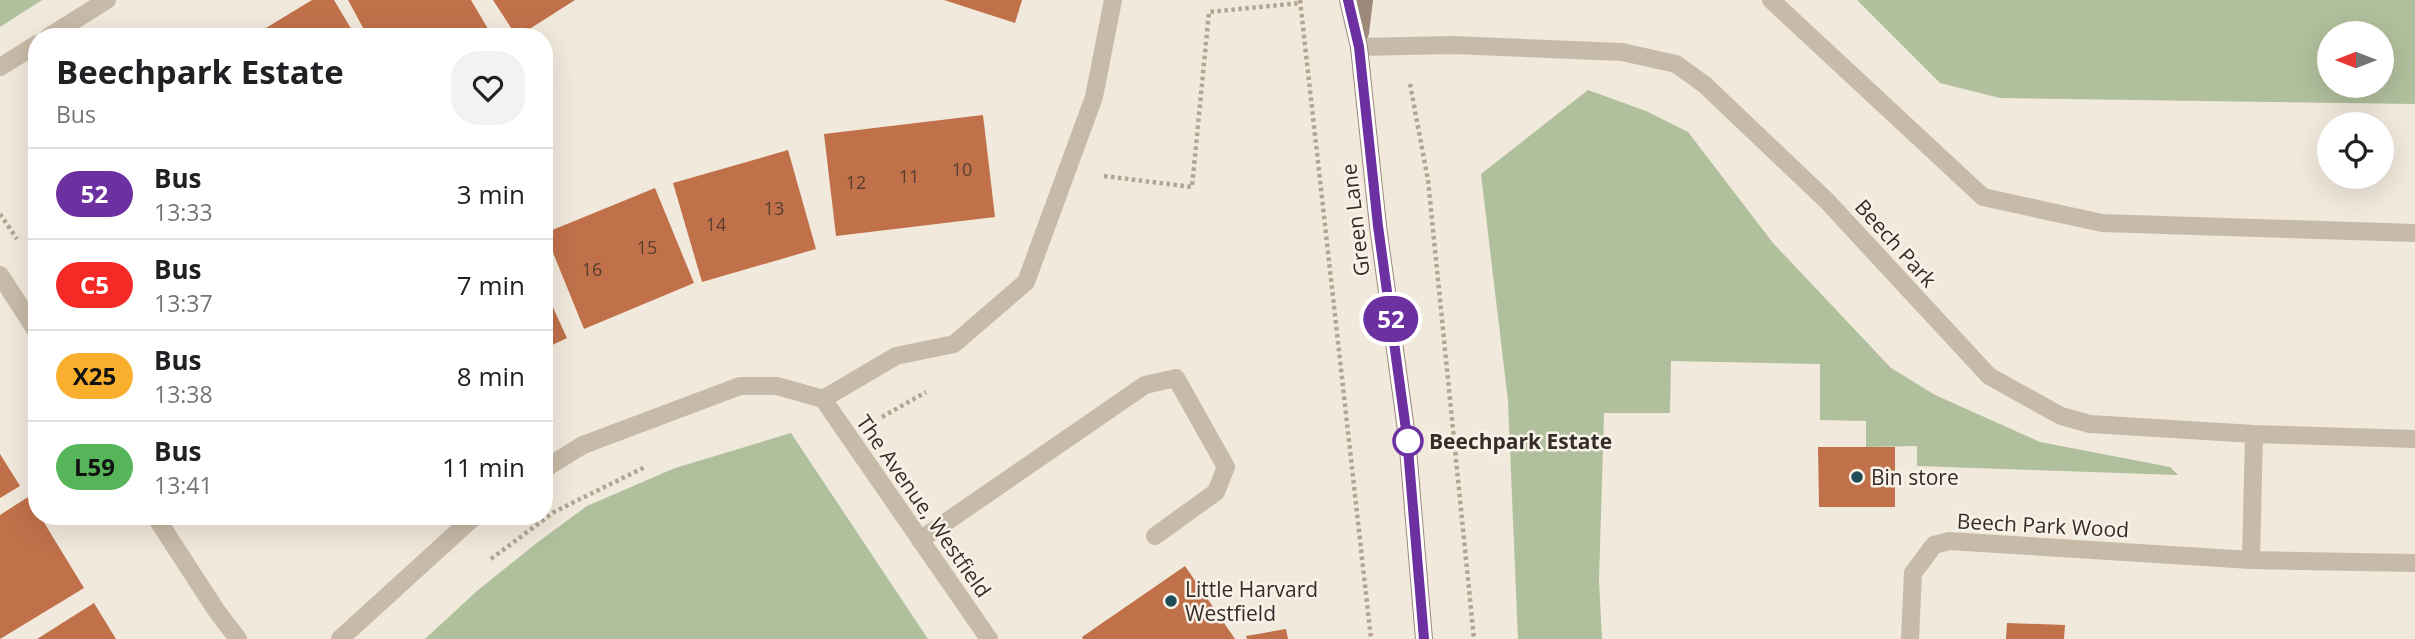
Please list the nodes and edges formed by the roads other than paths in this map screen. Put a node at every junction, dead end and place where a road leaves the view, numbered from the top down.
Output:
1 (107, 0) edge
2 (1113, 0) edge
3 (1348, 0) edge
4 (1364, 0) edge
5 (1771, 0) edge
6 (62, 28) edge
7 (1359, 47) junction
8 (28, 50) edge
9 (0, 67) edge
10 (2415, 233) edge
11 (0, 275) edge
12 (28, 318) edge
13 (823, 399) junction
14 (2254, 434) junction
15 (2415, 439) edge
16 (553, 463) edge
17 (161, 525) edge
18 (465, 525) edge
19 (1155, 536) dead end
20 (920, 540) junction
21 (2251, 560) junction
22 (2415, 563) edge
23 (238, 639) edge
24 (340, 639) edge
25 (989, 639) edge
26 (1424, 639) edge
27 (1910, 639) edge

1 - 6 street
2 - 13 street
3 - 7 street, Green Lane
4 - 7 street, Green Lane
5 - 10 street
7 - 14 street, Beech Park
7 - 26 street, Green Lane
8 - 9 street
11 - 12 street
13 - 16 street
13 - 20 street, The Avenue, Westfield
14 - 15 street, Beech Park
14 - 21 street
17 - 23 street
18 - 24 street
19 - 20 street
20 - 25 street, The Avenue, Westfield
21 - 22 street, Beech Park Wood
21 - 27 street, Beech Park Wood

